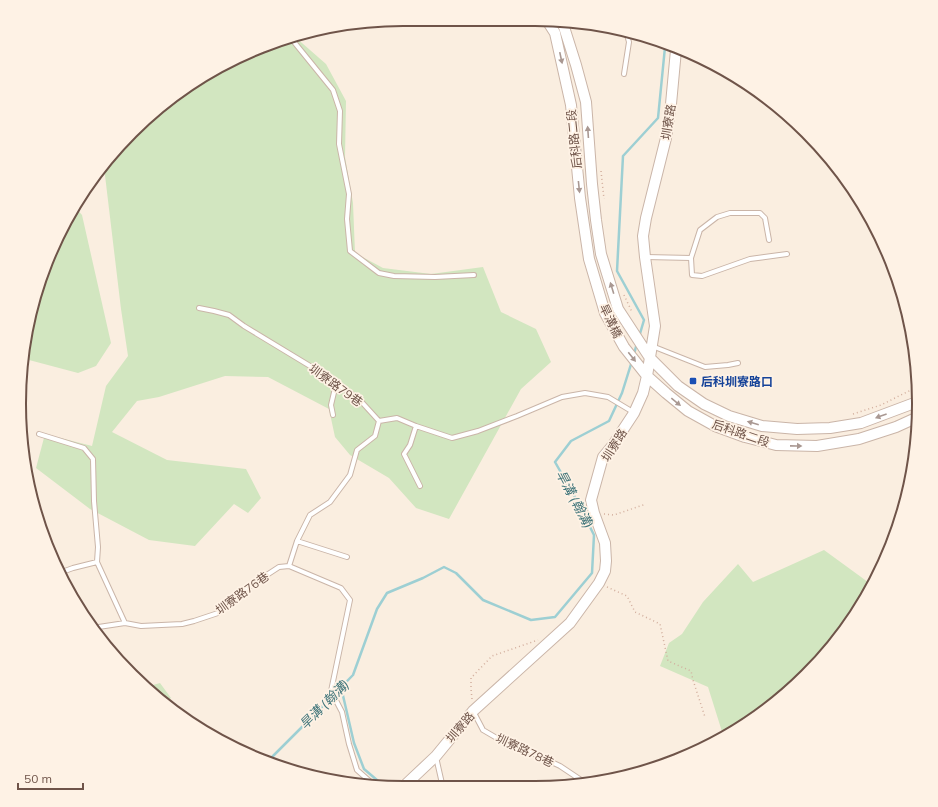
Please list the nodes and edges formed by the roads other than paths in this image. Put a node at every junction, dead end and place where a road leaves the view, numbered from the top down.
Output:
1 (551, 27) edge
2 (564, 27) edge
3 (628, 38) edge
4 (294, 42) edge
5 (676, 54) edge
6 (624, 74) dead end
7 (769, 240) dead end
8 (601, 254) joint
9 (787, 254) dead end
10 (645, 257) junction
11 (589, 258) joint
12 (691, 258) junction
13 (474, 275) dead end
14 (199, 308) dead end
15 (652, 346) junction
16 (650, 358) junction
17 (738, 362) dead end
18 (647, 376) junction
19 (336, 384) junction
20 (912, 404) edge
21 (634, 413) junction
22 (333, 415) dead end
23 (911, 420) edge
24 (379, 421) junction
25 (416, 426) junction
26 (39, 434) dead end
27 (420, 486) dead end
28 (297, 541) junction
29 (347, 557) dead end
30 (97, 562) junction
31 (289, 566) junction
32 (65, 571) edge
33 (125, 623) junction
34 (100, 627) edge
35 (473, 711) junction
36 (436, 756) junction
37 (579, 778) edge
38 (367, 779) edge
39 (409, 781) edge
40 (441, 781) edge

1 -> 11 street, 后科路二段
8 -> 2 street, 后科路二段
3 - 6 lane
4 - 13 lane
5 - 10 street, 圳寮路
7 - 12 lane
16 -> 8 street, 旱溝橋
9 - 12 lane
10 - 12 lane
10 - 15 street, 圳寮路
11 -> 18 street, 旱溝橋
14 - 19 lane, 圳寮路79巷
15 - 16 street, 圳寮路
15 - 17 lane
16 - 18 street, 圳寮路
20 -> 16 street, 后科路二段
18 - 21 street, 圳寮路
18 -> 23 street, 后科路二段
19 - 22 lane
19 - 24 lane, 圳寮路79巷
21 - 25 lane
21 - 35 street, 圳寮路
24 - 25 lane
24 - 28 lane
25 - 27 lane
26 - 30 lane
28 - 29 lane
28 - 31 lane
30 - 32 lane
30 - 33 lane
31 - 33 lane, 圳寮路76巷
31 - 38 lane
33 - 34 lane, 圳寮路76巷
35 - 36 street, 圳寮路
35 - 37 lane, 圳寮路78巷
36 - 39 street, 圳寮路
36 - 40 lane

